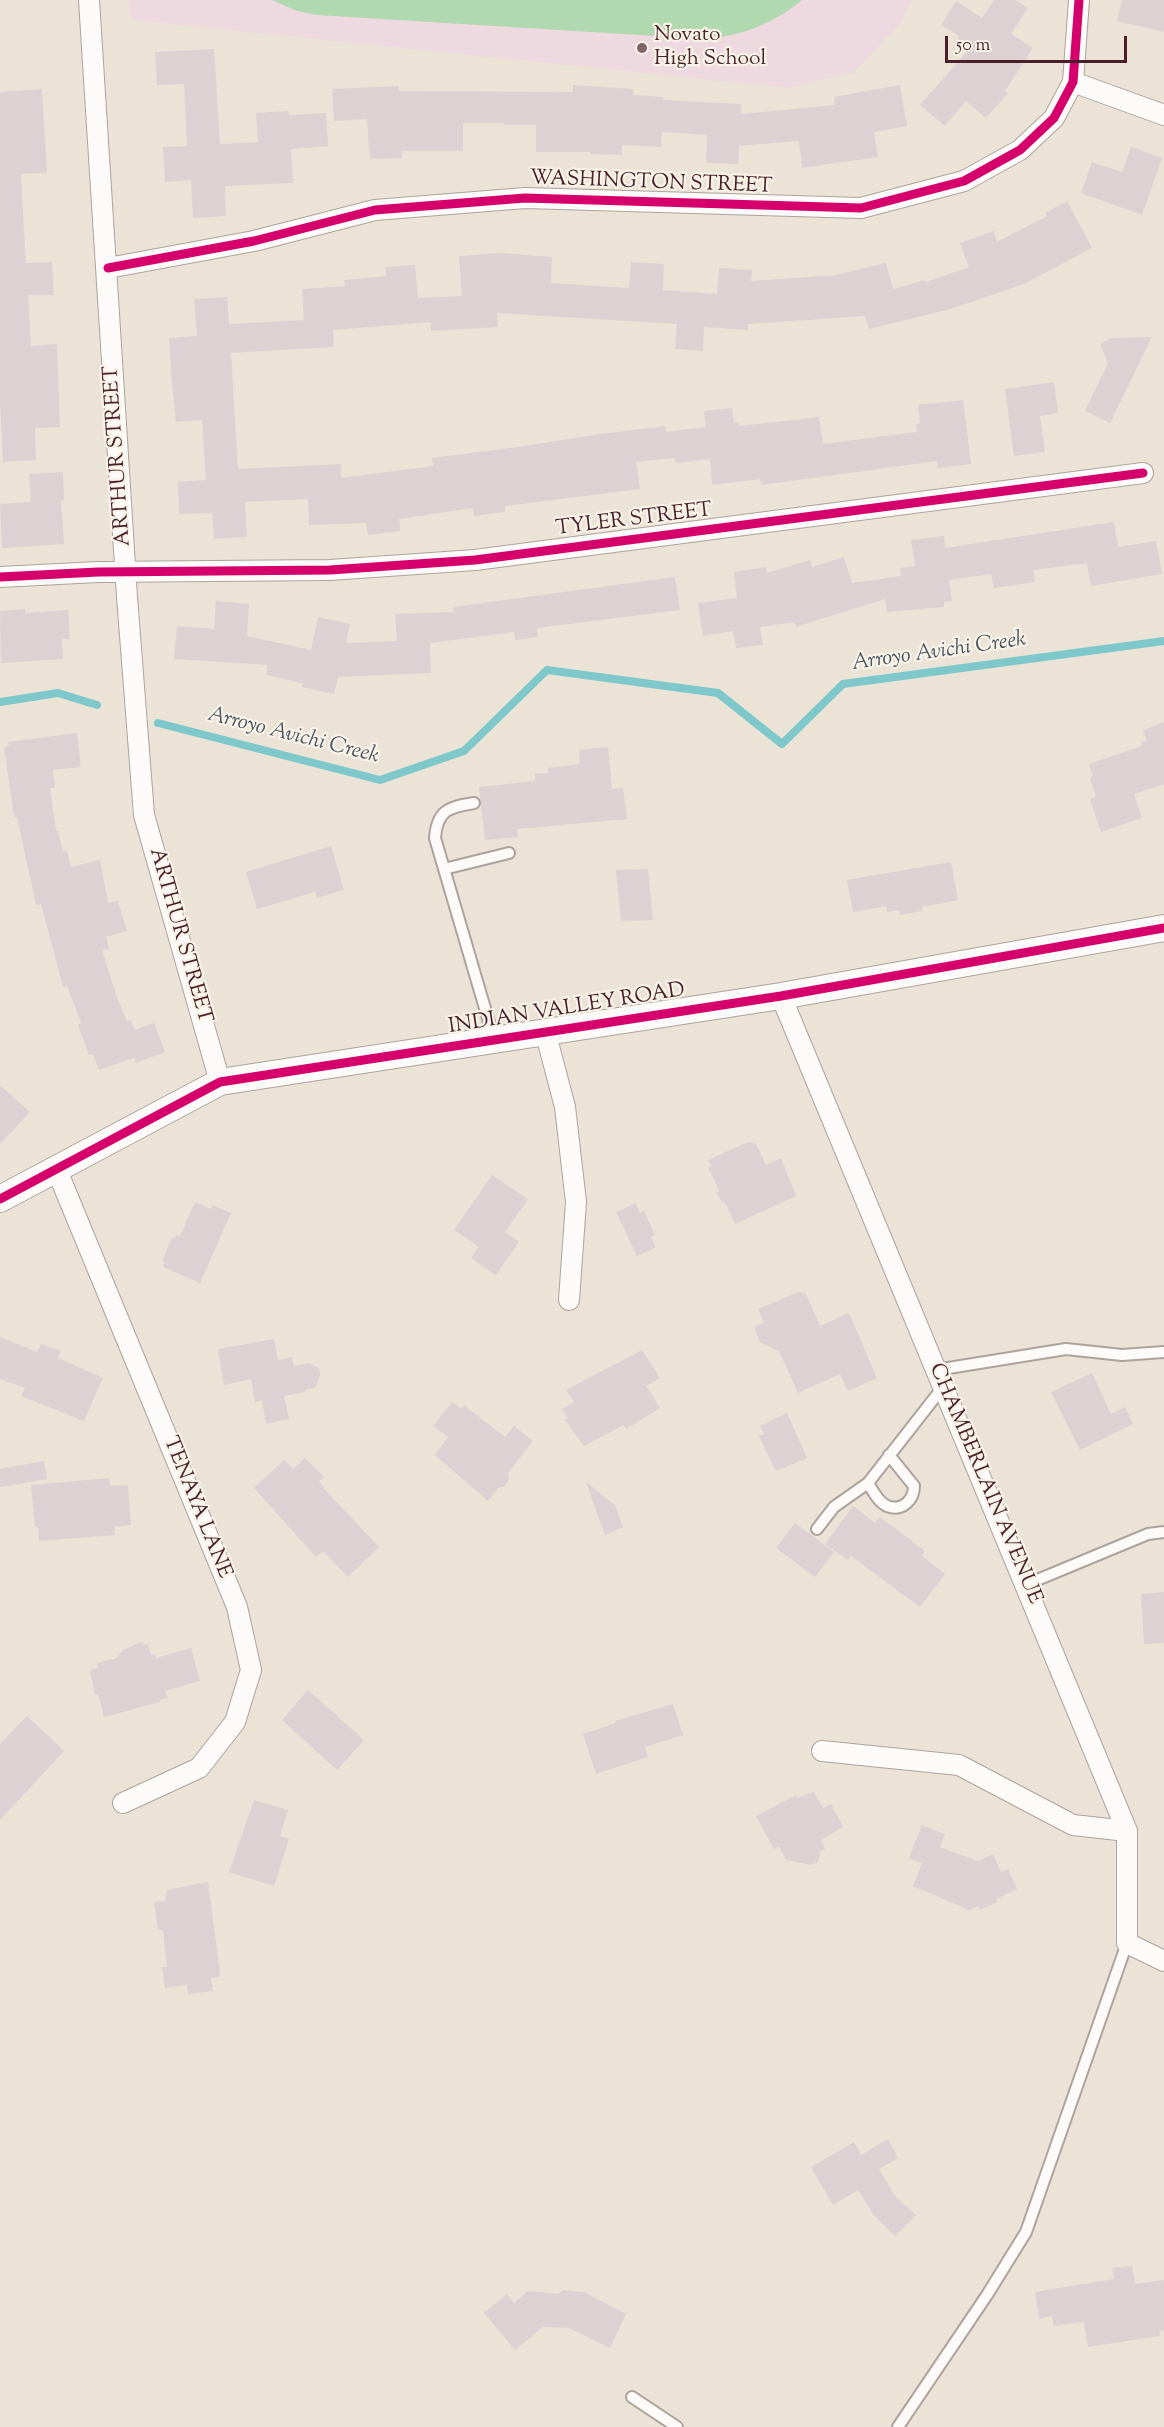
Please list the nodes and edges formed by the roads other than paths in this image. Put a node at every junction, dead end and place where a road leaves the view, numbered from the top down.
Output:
1 (89, 0) edge
2 (1078, 0) edge
3 (1073, 82) junction
4 (1164, 115) edge
5 (108, 268) junction
6 (1143, 473) dead end
7 (127, 572) junction
8 (0, 577) edge
9 (474, 803) dead end
10 (509, 853) dead end
11 (444, 869) junction
12 (1164, 928) edge
13 (781, 996) junction
14 (545, 1031) junction
15 (494, 1039) junction
16 (220, 1082) junction
17 (56, 1168) junction
18 (0, 1199) edge
19 (569, 1300) dead end
20 (1164, 1353) edge
21 (940, 1378) junction
22 (890, 1455) junction
23 (868, 1483) junction
24 (817, 1529) dead end
25 (1164, 1532) edge
26 (1025, 1585) junction
27 (822, 1751) dead end
28 (123, 1803) dead end
29 (1127, 1831) junction
30 (1127, 1942) junction
31 (1164, 1961) edge
32 (632, 2397) dead end
33 (676, 2427) edge
34 (898, 2427) edge

1 - 5 street, ARTHUR STREET
2 - 3 street, WASHINGTON STREET
3 - 4 street
3 - 5 street, WASHINGTON STREET
5 - 7 street, ARTHUR STREET
6 - 7 street, TYLER STREET
7 - 8 street, TYLER STREET
7 - 16 street, ARTHUR STREET
9 - 11 lane
10 - 11 lane
11 - 15 lane
12 - 13 street, INDIAN VALLEY ROAD
13 - 14 street, INDIAN VALLEY ROAD
13 - 21 street, CHAMBERLAIN AVENUE
14 - 15 street, INDIAN VALLEY ROAD
14 - 19 street
15 - 16 street, INDIAN VALLEY ROAD
16 - 17 street, INDIAN VALLEY ROAD
17 - 18 street, INDIAN VALLEY ROAD
17 - 28 street, TENAYA LANE
20 - 21 lane
21 - 22 lane
21 - 26 street, CHAMBERLAIN AVENUE
22 - 23 lane
22 - 23 lane
23 - 24 lane
25 - 26 lane
26 - 29 street, CHAMBERLAIN AVENUE
27 - 29 street
29 - 30 street, CHAMBERLAIN AVENUE
30 - 31 street
30 - 34 lane
32 - 33 lane

